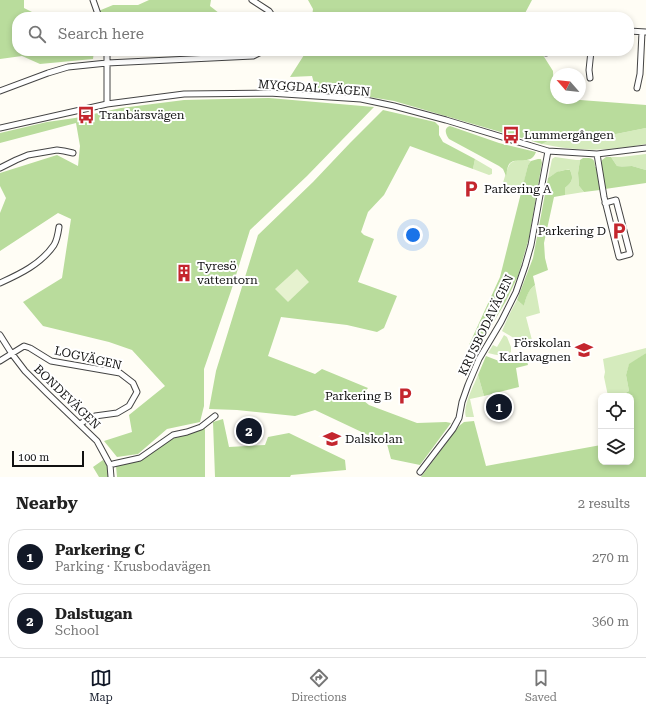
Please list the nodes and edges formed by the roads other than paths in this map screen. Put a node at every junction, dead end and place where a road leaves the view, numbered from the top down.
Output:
1 (93, 0) edge
2 (252, 0) edge
3 (97, 12) edge
4 (270, 12) edge
5 (634, 31) edge
6 (644, 32) edge
7 (107, 56) edge
8 (253, 56) edge
9 (590, 56) edge
10 (107, 64) junction
11 (590, 78) dead end
12 (637, 88) dead end
13 (0, 91) edge
14 (108, 104) junction
15 (0, 128) edge
16 (646, 148) edge
17 (548, 151) junction
18 (72, 153) dead end
19 (597, 154) junction
20 (0, 168) edge
21 (605, 203) junction
22 (59, 227) dead end
23 (0, 283) edge
24 (0, 335) edge
25 (12, 354) junction
26 (0, 361) edge
27 (215, 416) dead end
28 (80, 424) junction
29 (110, 465) junction
30 (420, 472) dead end
31 (111, 477) edge

1 - 3 street
2 - 4 street
5 - 6 street
6 - 12 street
7 - 10 street
8 - 10 street
9 - 11 street
10 - 13 street
10 - 14 street
14 - 15 street, MYGGDALSVÄGEN
14 - 17 street, MYGGDALSVÄGEN
16 - 19 street, MYGGDALSVÄGEN
17 - 19 street, MYGGDALSVÄGEN
17 - 30 street, KRUSBODAVÄGEN
18 - 20 street
19 - 21 street
21 - 21 street
22 - 23 street
24 - 25 street, BONDEVÄGEN
25 - 26 street
25 - 28 street, BONDEVÄGEN
25 - 28 street, LOGVÄGEN
27 - 29 street
28 - 29 street, BONDEVÄGEN
29 - 31 street, BONDEVÄGEN

